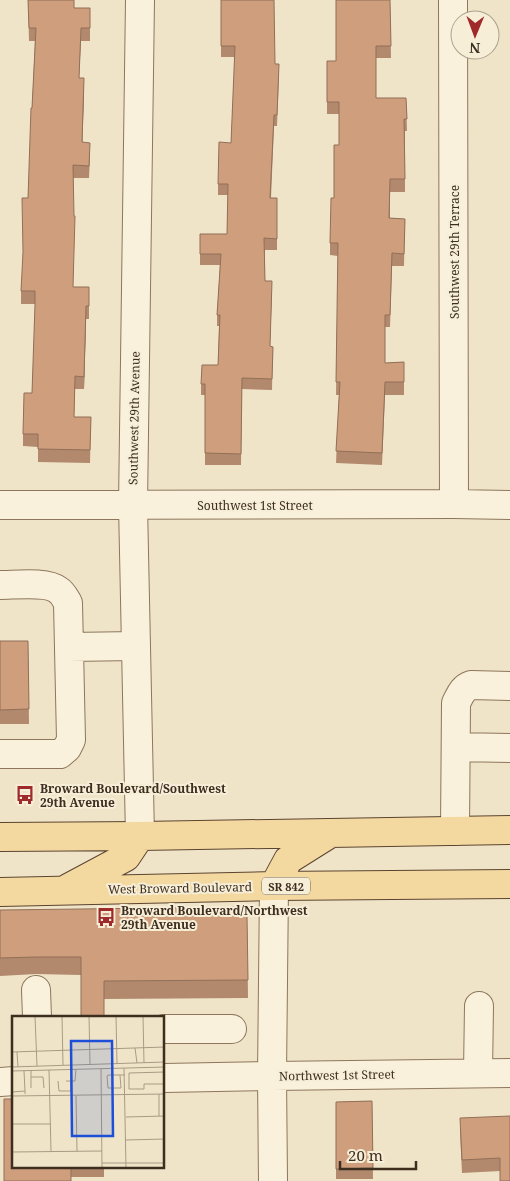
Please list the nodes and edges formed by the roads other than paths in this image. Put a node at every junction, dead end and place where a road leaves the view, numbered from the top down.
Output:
1 (140, 0) edge
2 (453, 0) edge
3 (454, 504) junction
4 (0, 505) edge
5 (133, 505) junction
6 (510, 505) edge
7 (0, 585) edge
8 (136, 646) junction
9 (69, 647) junction
10 (510, 686) edge
11 (456, 747) junction
12 (510, 748) edge
13 (0, 754) edge
14 (510, 830) edge
15 (455, 831) junction
16 (331, 833) junction
17 (140, 836) junction
18 (0, 837) edge
19 (510, 884) edge
20 (274, 886) junction
21 (62, 891) junction
22 (0, 892) edge
23 (36, 990) dead end
24 (479, 1006) dead end
25 (37, 1016) edge
26 (165, 1029) edge
27 (232, 1029) dead end
28 (478, 1073) junction
29 (510, 1073) edge
30 (272, 1076) junction
31 (165, 1078) edge
32 (273, 1181) edge

1 - 5 street, Southwest 29th Avenue
2 - 3 street, Southwest 29th Terrace
3 - 5 street, Southwest 1st Street
3 - 6 street, Southwest 1st Street
4 - 5 street, Southwest 1st Street
5 - 8 street, Southwest 29th Avenue
7 - 9 street
8 - 9 street
8 - 17 street, Southwest 29th Avenue
9 - 13 street
10 - 11 street
11 - 12 street
11 - 15 street
14 - 15 main road
15 - 16 main road
16 - 17 main road
16 - 20 main road
17 - 18 main road
17 - 21 main road
19 - 20 main road, West Broward Boulevard / SR 842
20 - 21 main road, West Broward Boulevard / SR 842
20 - 30 street
21 - 22 main road, West Broward Boulevard / SR 842
23 - 25 street
24 - 28 street
26 - 27 street
28 - 29 street, Northwest 1st Street
28 - 30 street, Northwest 1st Street
30 - 31 street, Northwest 1st Street
30 - 32 street

